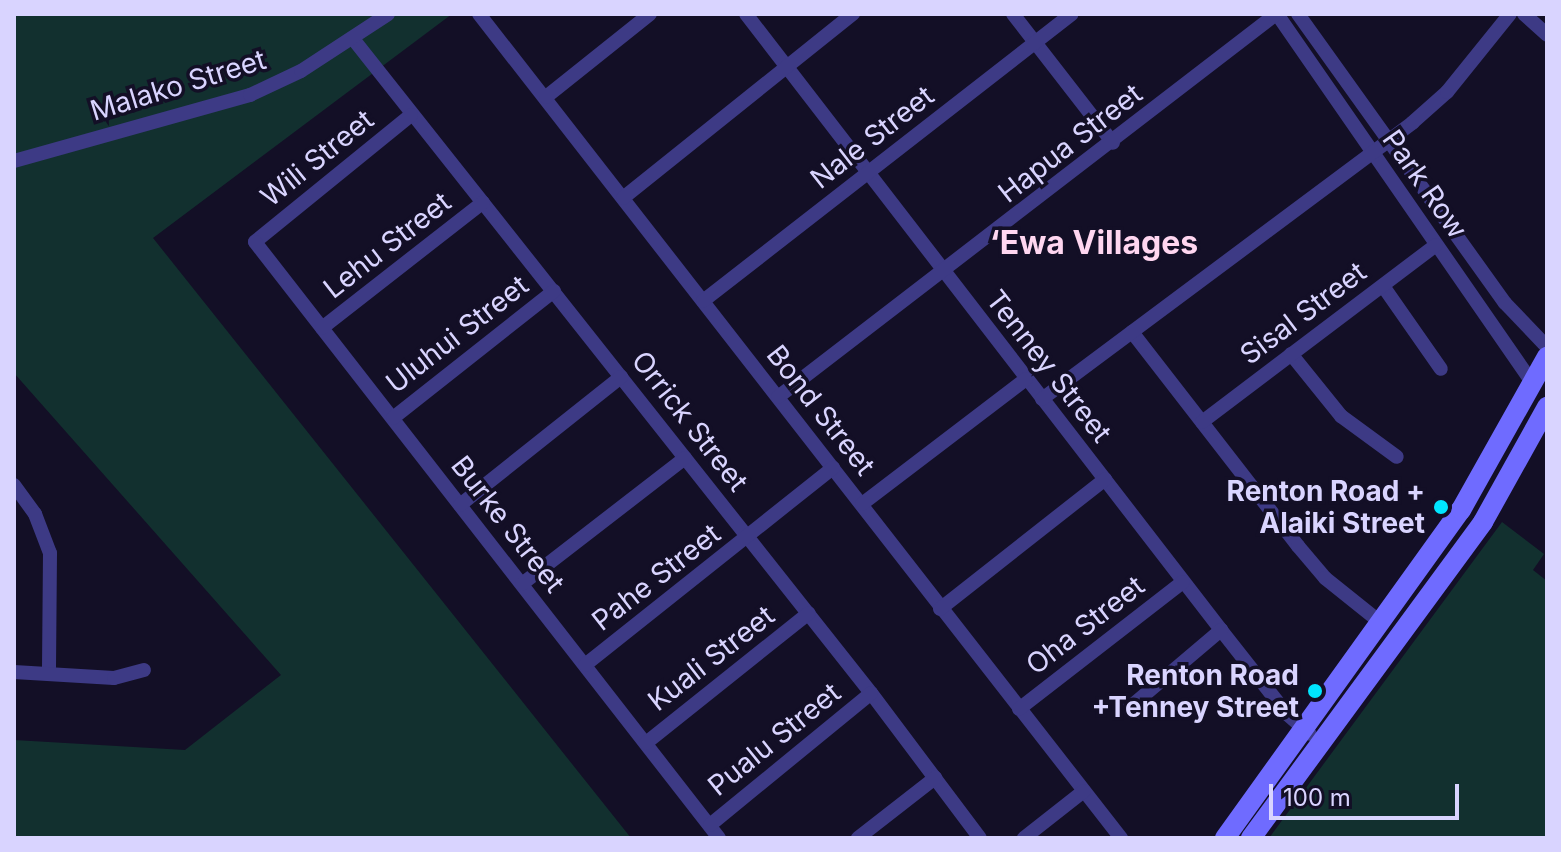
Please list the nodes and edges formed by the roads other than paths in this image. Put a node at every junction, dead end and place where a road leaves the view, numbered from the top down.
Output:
1 (388, 14) edge
2 (479, 14) edge
3 (650, 14) edge
4 (746, 14) edge
5 (853, 14) edge
6 (1013, 14) edge
7 (1072, 14) edge
8 (1276, 14) edge
9 (1298, 14) edge
10 (1510, 14) edge
11 (1524, 14) edge
12 (1547, 35) edge
13 (354, 40) junction
14 (1035, 44) junction
15 (786, 68) junction
16 (546, 97) junction
17 (411, 115) junction
18 (1386, 142) junction
19 (1113, 143) junction
20 (1371, 153) junction
21 (14, 161) edge
22 (868, 173) junction
23 (623, 198) junction
24 (483, 202) junction
25 (255, 242) joint
26 (1436, 245) junction
27 (944, 272) junction
28 (1383, 286) junction
29 (554, 291) junction
30 (703, 301) junction
31 (322, 328) junction
32 (1132, 332) junction
33 (1547, 347) edge
34 (1291, 354) junction
35 (1547, 357) edge
36 (1441, 369) dead end
37 (621, 377) junction
38 (1026, 379) junction
39 (1540, 387) edge
40 (778, 397) junction
41 (1042, 399) junction
42 (1547, 407) edge
43 (393, 418) junction
44 (1202, 422) junction
45 (1397, 457) dead end
46 (685, 458) junction
47 (833, 468) junction
48 (1105, 479) junction
49 (14, 485) edge
50 (862, 504) junction
51 (460, 505) junction
52 (749, 538) junction
53 (1183, 582) junction
54 (522, 584) junction
55 (940, 609) junction
56 (809, 613) junction
57 (1380, 622) junction
58 (1221, 630) junction
59 (585, 665) junction
60 (144, 670) dead end
61 (14, 672) edge
62 (49, 674) junction
63 (871, 693) junction
64 (1129, 708) dead end
65 (1019, 709) junction
66 (1311, 735) junction
67 (646, 743) junction
68 (935, 778) junction
69 (1084, 791) junction
70 (710, 825) junction
71 (719, 838) edge
72 (858, 838) edge
73 (980, 838) edge
74 (1024, 838) edge
75 (1121, 838) edge
76 (1225, 838) edge
77 (1251, 838) edge

1 - 13 street, Malako Street
2 - 16 street, Bond Street
3 - 16 street
4 - 15 street, Tenney Street
5 - 15 street
6 - 14 street
7 - 14 street, Nale Street
8 - 19 street, Hapua Street
8 - 20 street, Park Row
9 - 18 street, Park Row
10 - 18 street
11 - 12 street
13 - 17 street, Orrick Street
13 - 21 street, Malako Street
14 - 19 street
14 - 22 street, Nale Street
15 - 22 street, Tenney Street
15 - 23 street
16 - 23 street, Bond Street
17 - 24 street, Orrick Street
17 - 25 street, Wili Street
18 - 20 street
18 - 33 street, Park Row
19 - 27 street, Hapua Street
20 - 26 street, Park Row
20 - 32 street
22 - 27 street, Tenney Street
22 - 30 street, Nale Street
23 - 30 street, Bond Street
24 - 29 street, Orrick Street
24 - 31 street, Lehu Street
25 - 31 street, Burke Street
26 - 28 street, Sisal Street
26 - 39 street, Park Row
27 - 38 street, Tenney Street
27 - 40 street, Hapua Street
28 - 34 street, Sisal Street
28 - 36 street
29 - 37 street, Orrick Street
29 - 43 street, Uluhui Street
30 - 40 street, Bond Street
31 - 43 street, Burke Street
32 - 41 street
32 - 44 street
34 - 44 street, Sisal Street
34 - 45 street
35 - 39 street
37 - 46 street, Orrick Street
37 - 51 street
38 - 41 street, Tenney Street
38 - 50 street
39 - 57 street
40 - 47 street, Bond Street
41 - 48 street, Tenney Street
42 - 66 street
43 - 51 street, Burke Street
44 - 57 street
46 - 52 street, Orrick Street
46 - 54 street
47 - 50 street, Bond Street
47 - 52 street, Pahe Street
48 - 53 street, Tenney Street
48 - 55 street
49 - 62 street
50 - 55 street, Bond Street
51 - 54 street, Burke Street
52 - 56 street, Orrick Street
52 - 59 street, Pahe Street
53 - 58 street, Tenney Street
53 - 65 street, Oha Street
54 - 59 street, Burke Street
55 - 65 street, Bond Street
56 - 63 street, Orrick Street
56 - 67 street, Kuali Street
57 - 66 street
58 - 64 street
58 - 66 street, Tenney Street
59 - 67 street, Burke Street
60 - 62 street
61 - 62 street
63 - 68 street, Orrick Street
63 - 70 street, Pualu Street
65 - 69 street, Bond Street
66 - 76 street
66 - 77 street
67 - 70 street, Burke Street
68 - 72 street
68 - 73 street, Orrick Street
69 - 74 street
69 - 75 street, Bond Street
70 - 71 street, Burke Street

